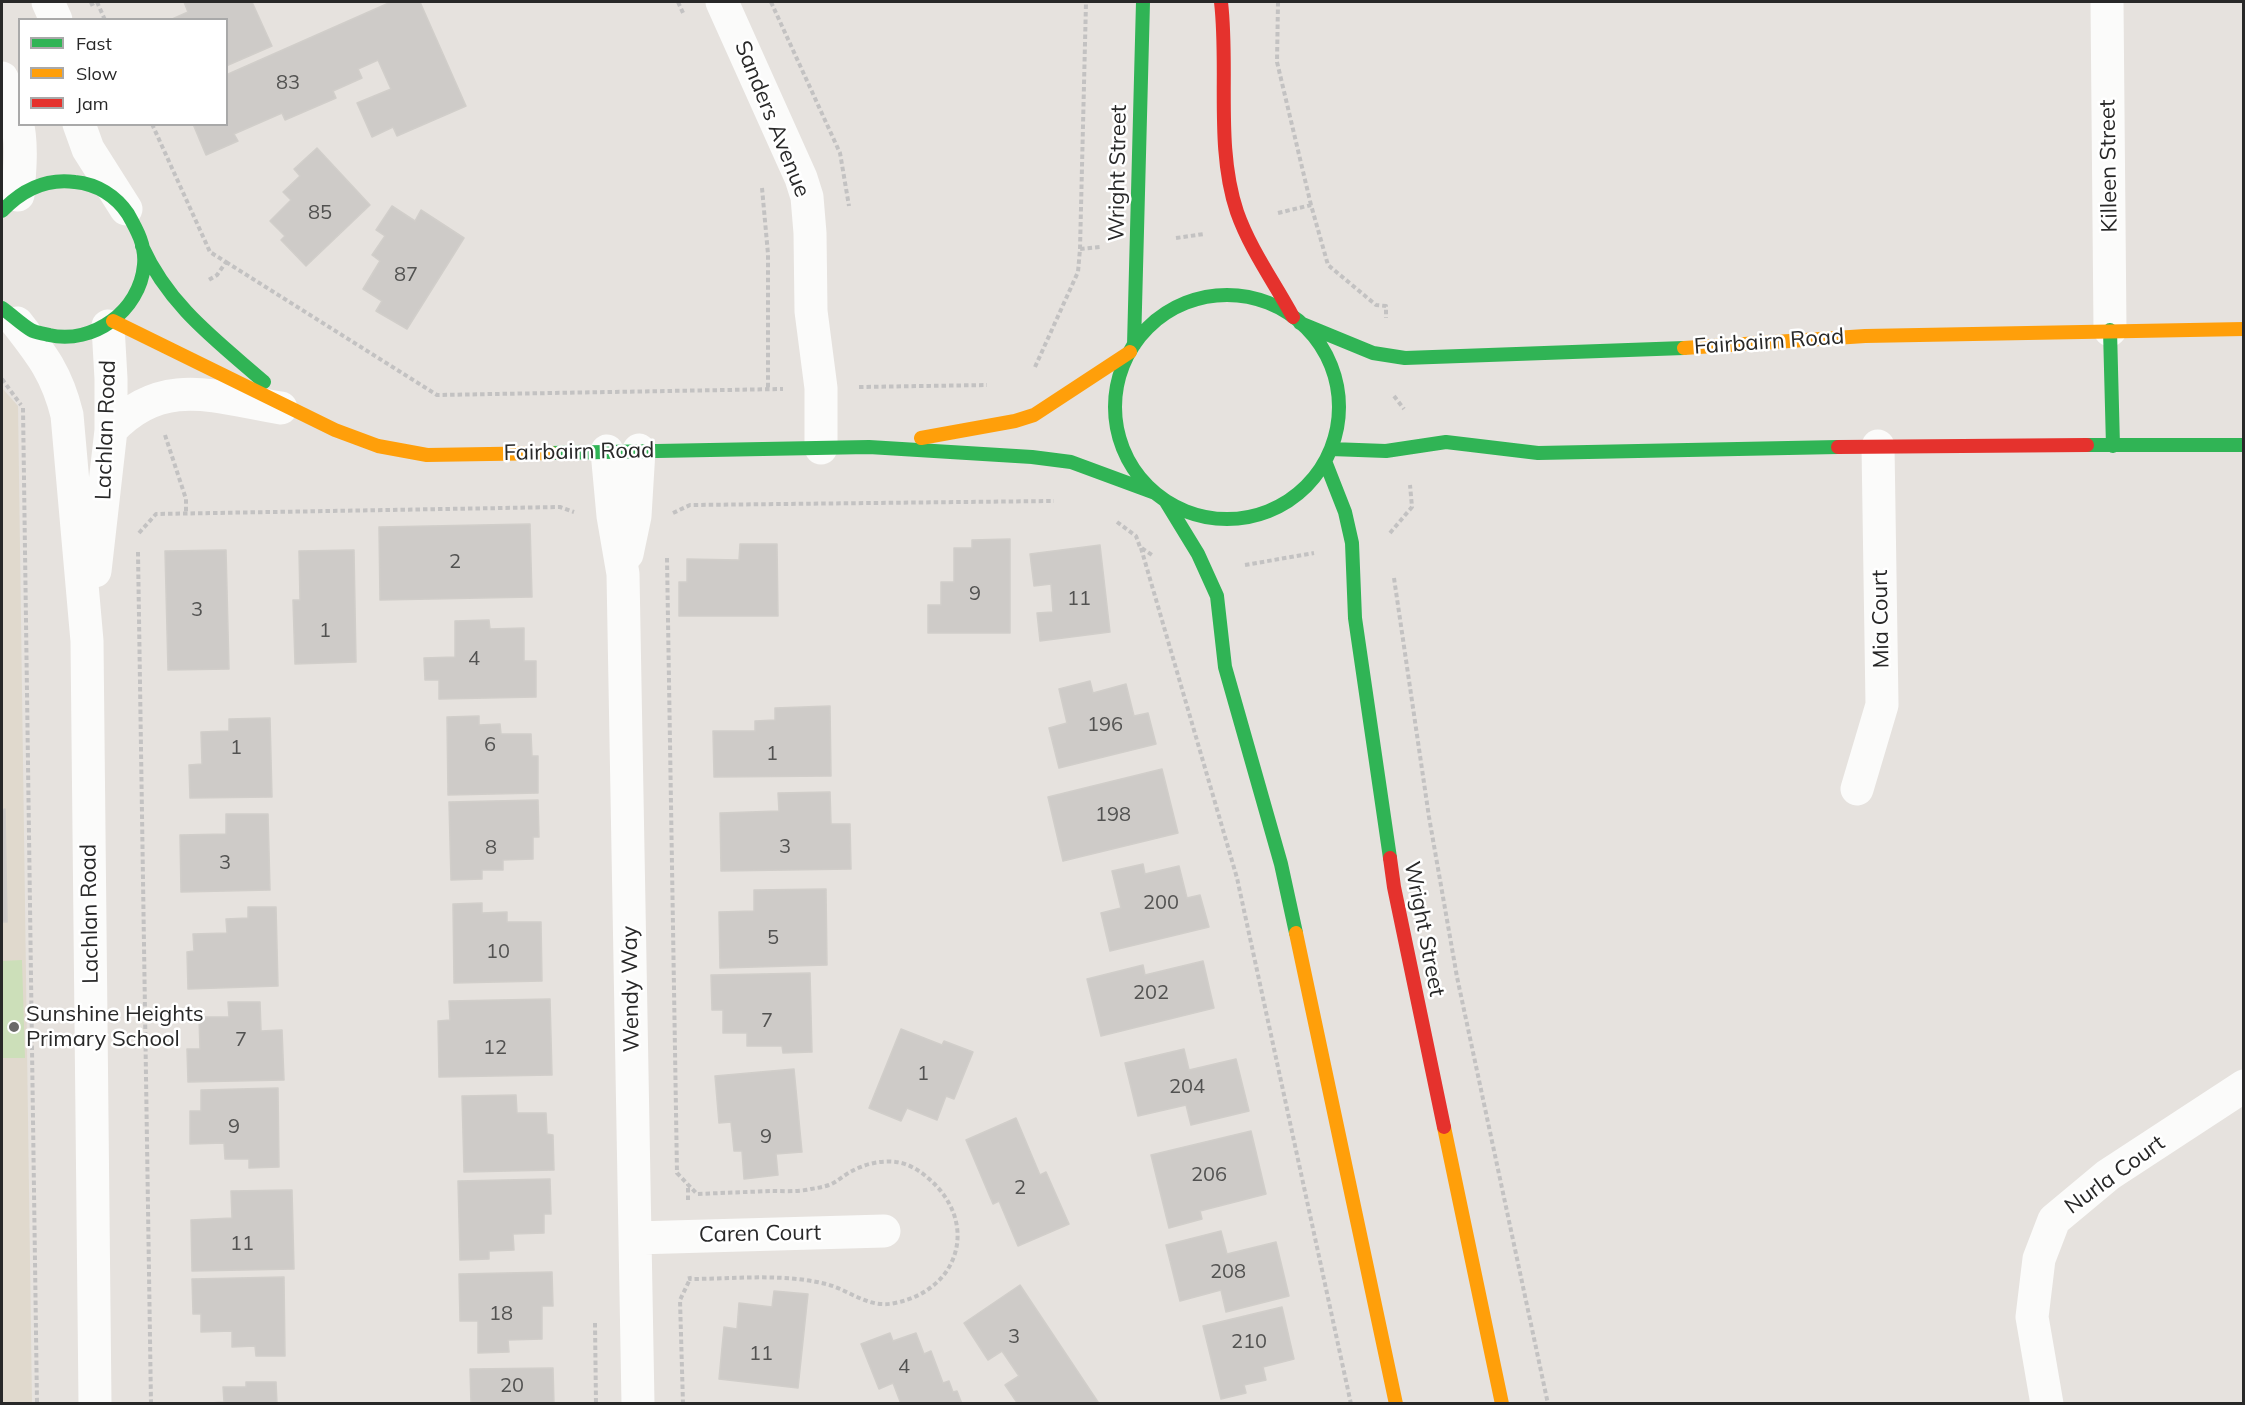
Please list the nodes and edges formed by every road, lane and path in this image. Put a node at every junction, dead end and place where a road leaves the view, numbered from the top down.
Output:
1 (48, 2) edge
2 (678, 2) edge
3 (722, 2) edge
4 (1086, 2) edge
5 (1143, 2) edge
6 (1221, 2) edge
7 (1278, 2) edge
8 (2107, 2) edge
9 (55, 18) edge
10 (687, 22) dead end
11 (2, 78) edge
12 (18, 121) edge
13 (19, 126) edge
14 (80, 126) edge
15 (757, 179) dead end
16 (8, 203) edge
17 (1311, 205) junction
18 (127, 211) junction
19 (1241, 223) junction
20 (1138, 244) junction
21 (142, 245) junction
22 (1080, 249) junction
23 (226, 262) dead end
24 (8, 315) edge
25 (1296, 320) junction
26 (111, 324) junction
27 (2244, 329) edge
28 (2110, 330) junction
29 (1132, 348) junction
30 (1383, 356) junction
31 (2, 379) edge
32 (988, 385) dead end
33 (796, 388) junction
34 (1052, 405) junction
35 (23, 407) dead end
36 (297, 411) junction
37 (111, 430) junction
38 (2244, 445) edge
39 (1878, 446) junction
40 (2113, 446) junction
41 (869, 447) junction
42 (1408, 447) junction
43 (809, 448) junction
44 (639, 450) junction
45 (607, 451) junction
46 (1328, 455) junction
47 (1055, 460) junction
48 (1160, 496) junction
49 (582, 516) dead end
50 (667, 516) dead end
51 (1117, 522) dead end
52 (138, 534) dead end
53 (1352, 543) junction
54 (138, 546) dead end
55 (1140, 547) junction
56 (1158, 560) dead end
57 (1393, 571) dead end
58 (1208, 573) junction
59 (623, 574) junction
60 (87, 641) junction
61 (1857, 789) dead end
62 (2244, 1086) edge
63 (884, 1231) dead end
64 (635, 1238) junction
65 (690, 1280) dead end
66 (95, 1404) edge
67 (151, 1404) edge
68 (638, 1404) edge
69 (683, 1404) edge
70 (1351, 1404) edge
71 (1396, 1404) edge
72 (1502, 1404) edge
73 (1548, 1404) edge
74 (2047, 1404) edge

1 - 9 street
2 - 10 path
3 - 33 street, Sanders Avenue
4 - 22 path
5 - 20 street, Wright Street
6 - 19 street
7 - 17 path
8 - 28 street, Killeen Street
11 - 12 street
13 - 16 street
14 - 18 street
15 - 33 path
16 - 18 street
17 - 19 path
17 - 30 path
18 - 21 street, Fairbairn Road
19 - 20 path
19 - 25 street
20 - 22 path
20 - 29 street, Wright Street
21 - 26 street
21 - 36 street, Fairbairn Road
22 - 34 path
23 - 33 path
24 - 26 street
24 - 60 street, Lachlan Road
25 - 29 street, Fairbairn Road
25 - 30 street, Fairbairn Road
25 - 46 street
26 - 36 street, Fairbairn Road
26 - 37 street, Lachlan Road
27 - 28 street, Fairbairn Road
28 - 30 street, Fairbairn Road
28 - 40 street
29 - 34 street, Fairbairn Road
29 - 48 street
30 - 42 path
31 - 35 path
32 - 33 path
33 - 43 street, Sanders Avenue
34 - 41 street, Fairbairn Road
36 - 37 street, Fairbairn Road
36 - 45 street, Fairbairn Road
37 - 60 street, Lachlan Road
38 - 40 street
39 - 40 street
39 - 42 street
39 - 61 street, Mia Court
41 - 43 street, Fairbairn Road
41 - 47 street, Fairbairn Road
42 - 46 street
42 - 53 path
43 - 44 street, Fairbairn Road
44 - 45 street, Fairbairn Road
44 - 59 street, Wendy Way
45 - 59 street, Wendy Way
46 - 48 street, Fairbairn Road
46 - 53 street, Wright Street
47 - 48 street, Fairbairn Road
47 - 50 path
48 - 58 street
49 - 52 path
51 - 55 path
53 - 58 path
53 - 72 street, Wright Street
54 - 67 path
55 - 56 path
55 - 70 path
57 - 73 path
58 - 71 street
59 - 64 street, Wendy Way
60 - 66 street, Lachlan Road
62 - 74 street, Nurla Court
63 - 64 street, Caren Court
64 - 68 street, Wendy Way
65 - 69 path

